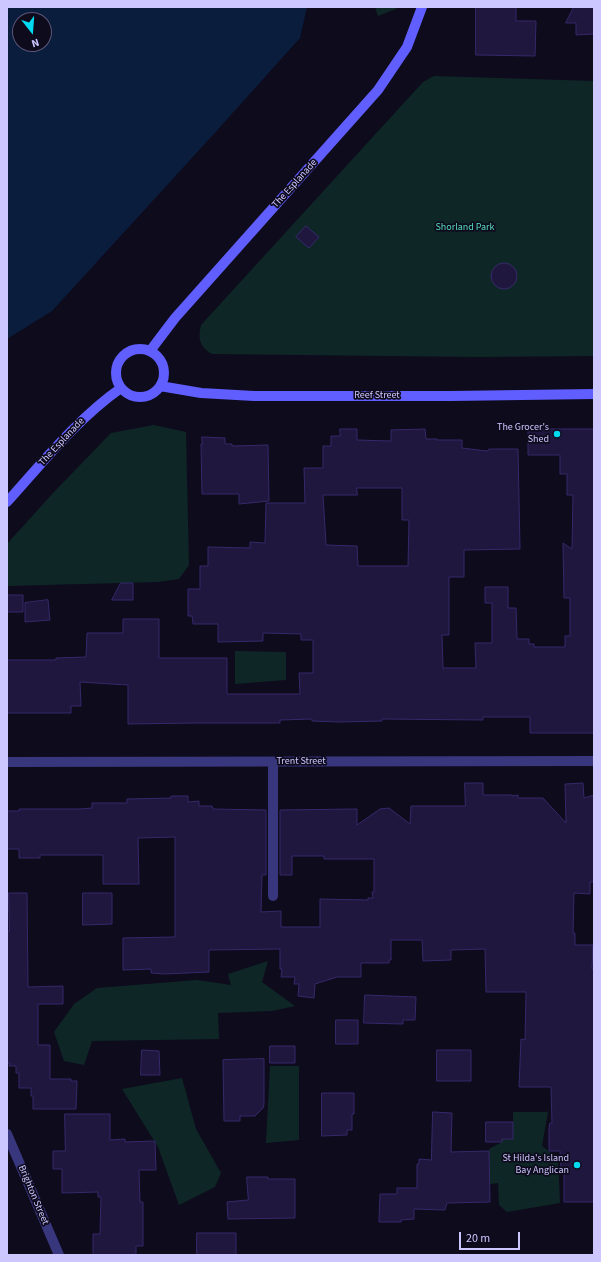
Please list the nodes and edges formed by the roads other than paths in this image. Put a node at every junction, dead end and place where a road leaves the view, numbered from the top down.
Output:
1 (422, 7) edge
2 (150, 351) junction
3 (160, 386) junction
4 (121, 388) junction
5 (594, 394) edge
6 (7, 502) edge
7 (594, 761) edge
8 (7, 762) edge
9 (273, 762) junction
10 (274, 896) dead end
11 (7, 1134) edge
12 (59, 1255) edge

1 - 2 main road, The Esplanade
2 - 3 main road
2 - 4 main road
3 - 4 main road
3 - 5 main road, Reef Street
4 - 6 main road, The Esplanade
7 - 9 street, Trent Street
8 - 9 street, Trent Street
9 - 10 street
11 - 12 street, Brighton Street

